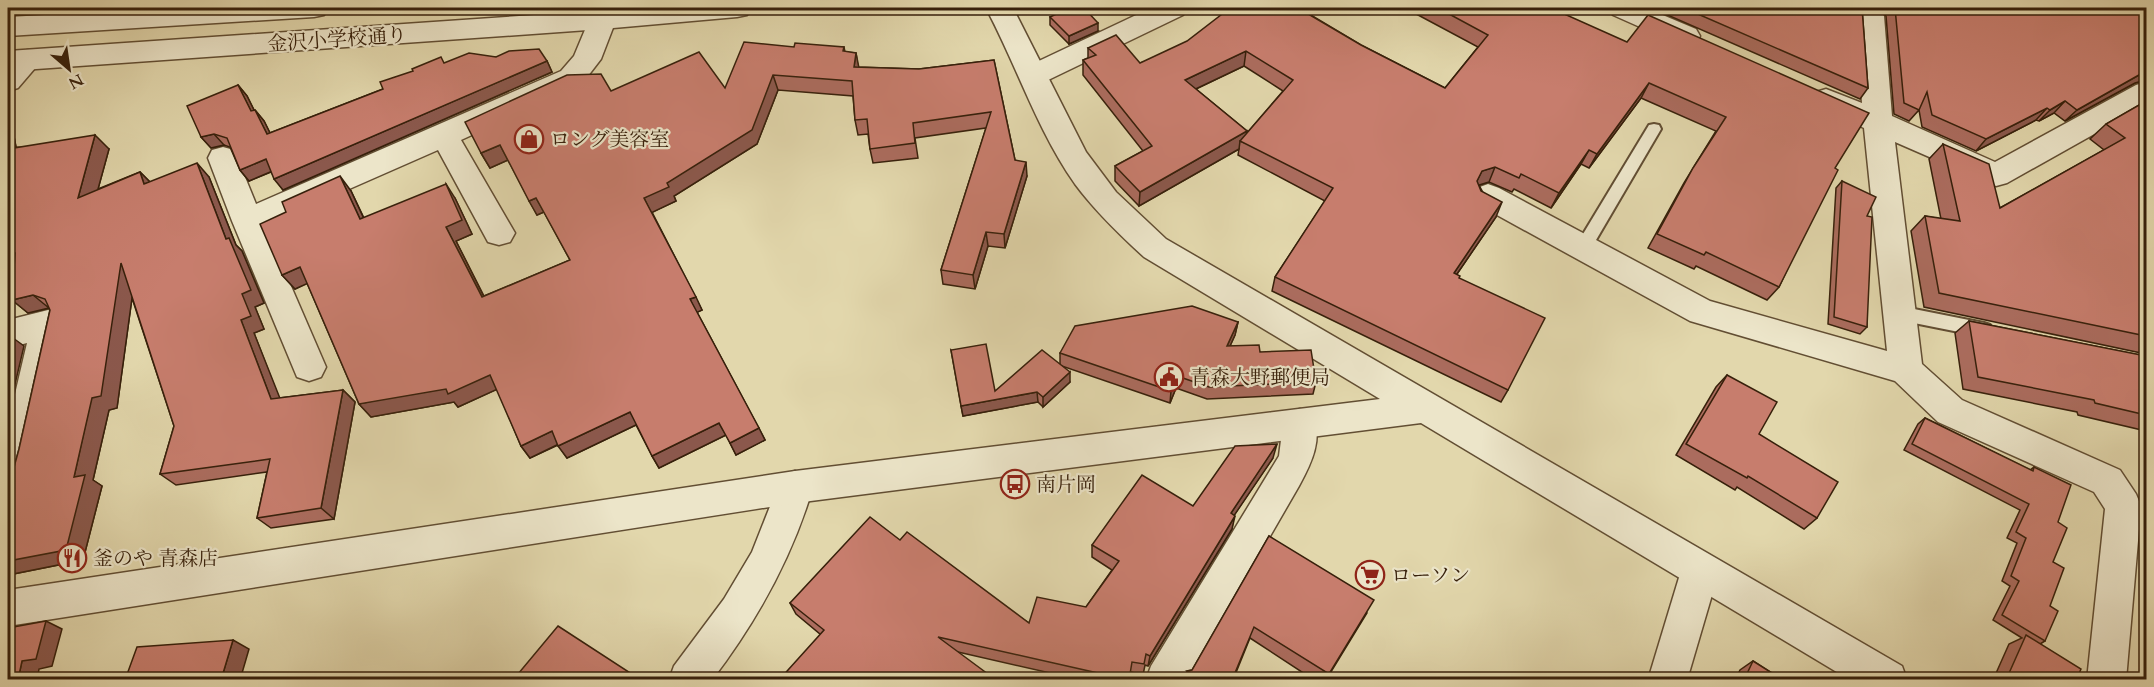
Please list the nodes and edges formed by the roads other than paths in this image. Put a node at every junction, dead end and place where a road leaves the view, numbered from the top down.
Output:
1 (314, 8) edge
2 (737, 8) edge
3 (1000, 8) edge
4 (1173, 8) edge
5 (1623, 8) edge
6 (1865, 8) edge
7 (231, 10) edge
8 (602, 20) junction
9 (8, 27) edge
10 (1708, 46) edge
11 (18, 61) edge
12 (1034, 75) junction
13 (8, 81) edge
14 (1803, 89) edge
15 (2146, 92) edge
16 (1878, 122) junction
17 (1654, 129) dead end
18 (444, 135) junction
19 (223, 158) dead end
20 (1488, 196) edge
21 (247, 220) junction
22 (499, 232) dead end
23 (1583, 248) junction
24 (1899, 313) junction
25 (8, 334) edge
26 (2004, 334) edge
27 (309, 368) dead end
28 (1906, 370) junction
29 (1426, 408) junction
30 (1300, 424) junction
31 (795, 487) junction
32 (8, 496) edge
33 (1700, 571) junction
34 (8, 608) edge
35 (688, 680) edge
36 (1165, 680) edge
37 (1667, 680) edge
38 (1888, 680) edge
39 (2106, 680) edge

1 - 7 street, 金沢小学校通り
2 - 8 street, 金沢小学校通り
3 - 12 street
4 - 12 street
5 - 10 street
6 - 16 street
7 - 9 street, 金沢小学校通り
8 - 11 street, 金沢小学校通り
8 - 18 street
11 - 13 street
12 - 29 street
14 - 16 street
15 - 16 street
16 - 24 street
17 - 23 lane
18 - 21 street
18 - 22 street
19 - 21 street
20 - 23 street
21 - 27 street
23 - 28 street
24 - 26 lane
24 - 28 street
25 - 32 street
28 - 39 street
29 - 30 street
29 - 33 street
30 - 31 street
30 - 36 street
31 - 34 street
31 - 35 street
33 - 37 street
33 - 38 street

